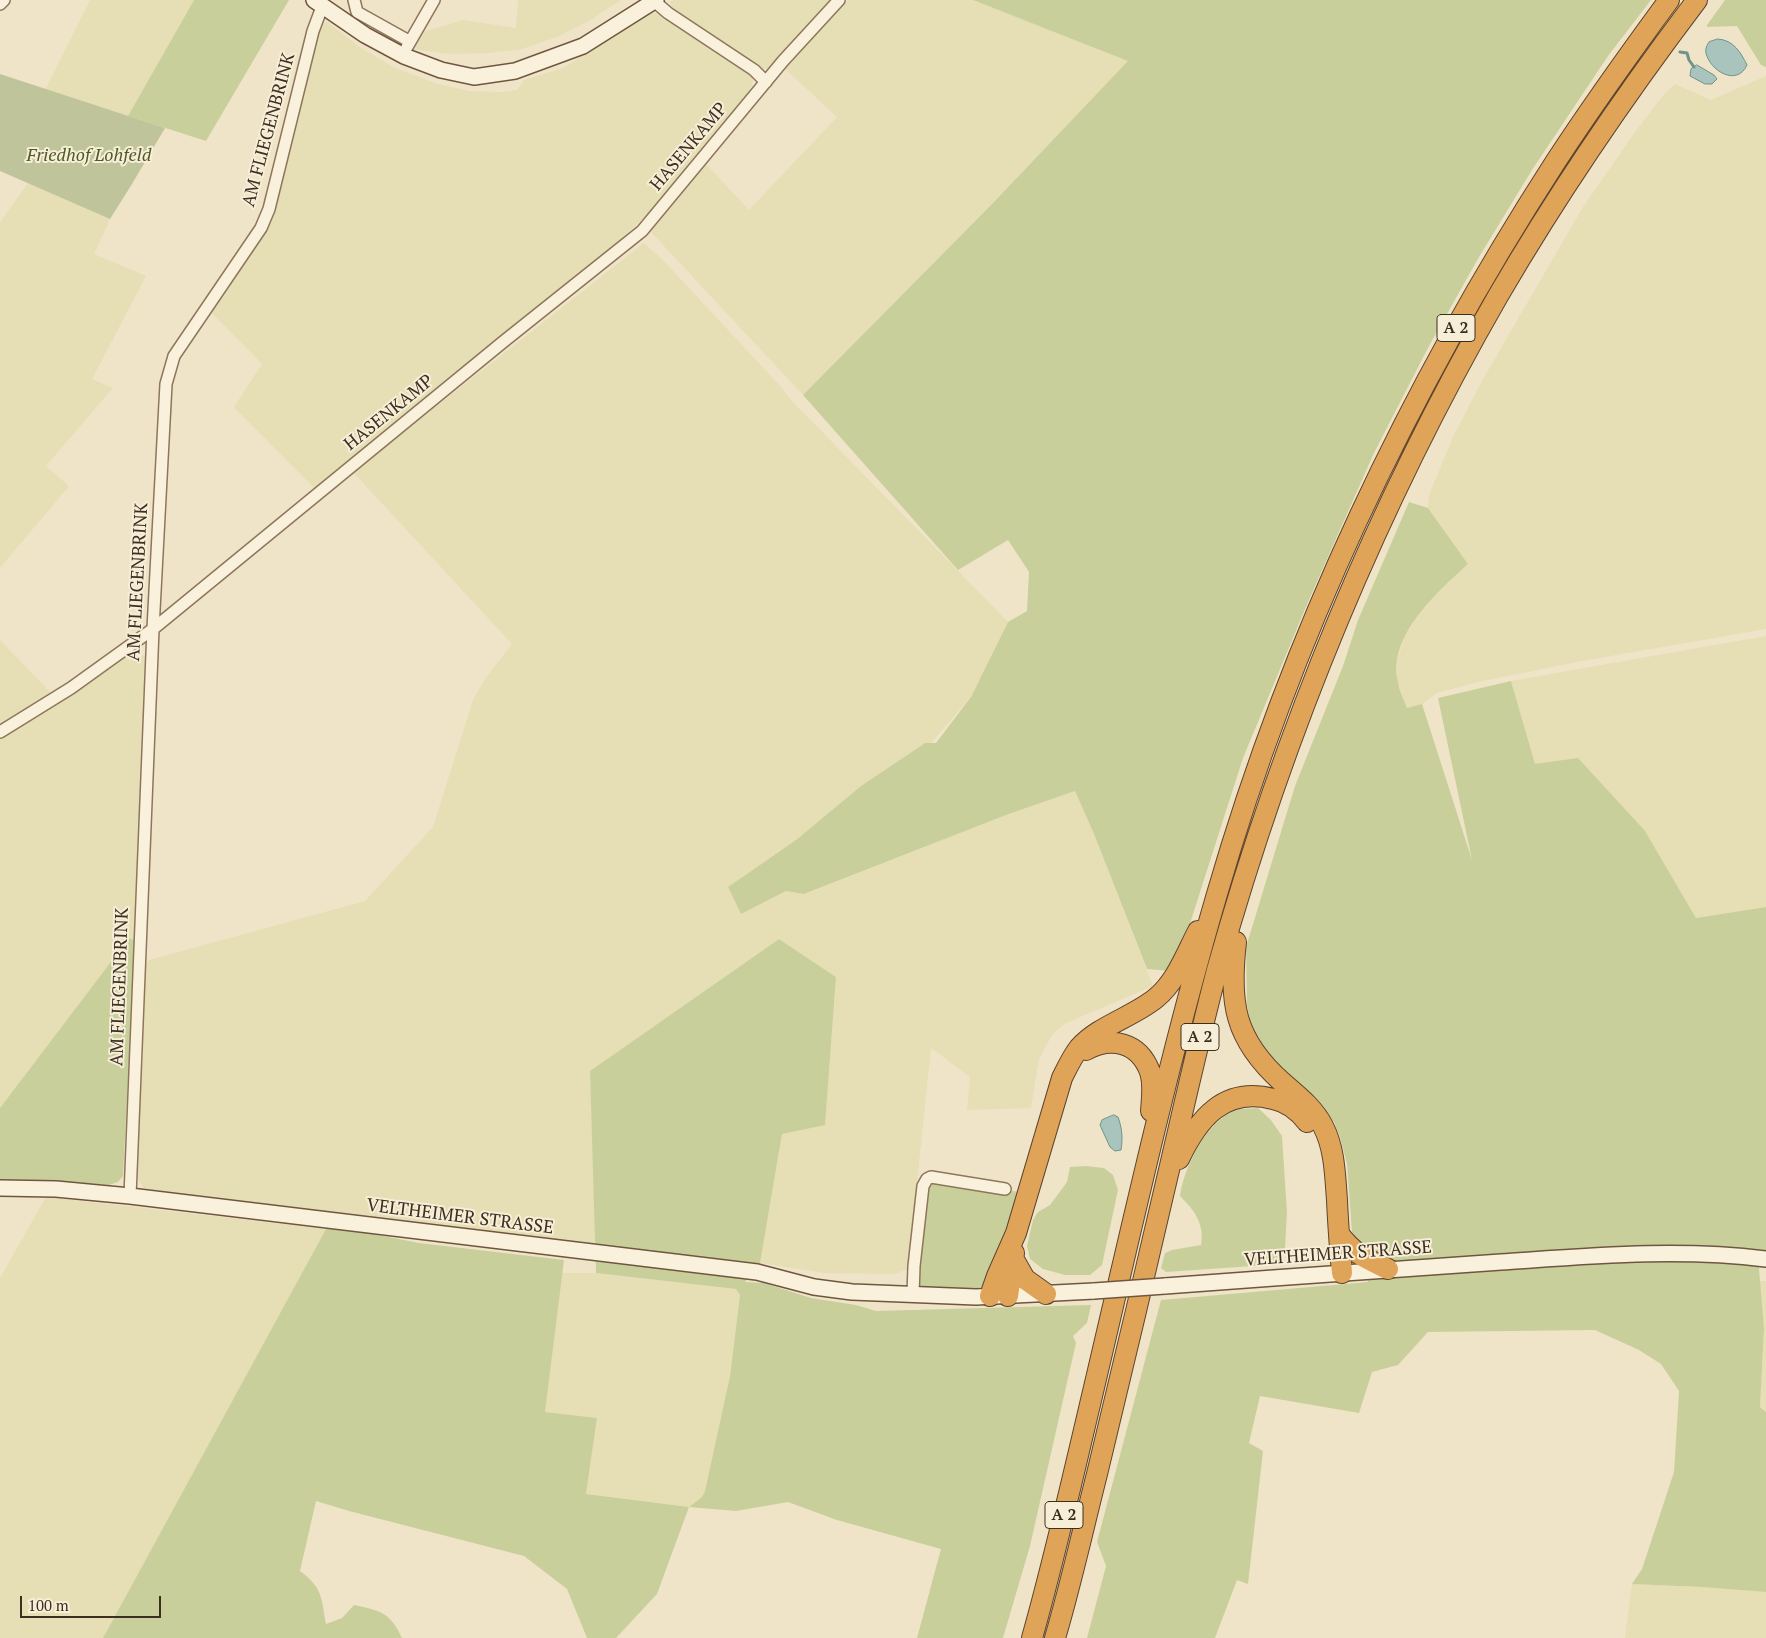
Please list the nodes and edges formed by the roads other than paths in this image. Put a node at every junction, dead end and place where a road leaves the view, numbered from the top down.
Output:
1 (4, 0) edge
2 (354, 0) edge
3 (434, 0) edge
4 (839, 0) edge
5 (1669, 0) edge
6 (1697, 0) edge
7 (655, 1) edge
8 (318, 3) edge
9 (0, 4) edge
10 (409, 41) junction
11 (404, 56) junction
12 (766, 82) junction
13 (153, 629) junction
14 (0, 732) edge
15 (1242, 888) junction
16 (1216, 896) junction
17 (1062, 1078) junction
18 (1145, 1175) junction
19 (1165, 1187) junction
20 (0, 1188) edge
21 (1005, 1189) dead end
22 (130, 1196) junction
23 (1016, 1233) junction
24 (1339, 1234) junction
25 (1013, 1258) junction
26 (1766, 1260) edge
27 (1388, 1269) junction
28 (1335, 1273) junction
29 (913, 1294) junction
30 (1046, 1294) junction
31 (999, 1296) junction
32 (1032, 1638) edge
33 (1054, 1638) edge

1 - 9 street
2 - 10 street
3 - 10 street
4 - 12 street, HASENKAMP
5 - 16 highway, A 2
6 - 15 highway, A 2
7 - 11 main road
7 - 12 street
8 - 11 main road
8 - 13 street, AM FLIEGENBRINK
10 - 11 street
12 - 13 street, HASENKAMP
13 - 14 street, HASENKAMP
13 - 22 street, AM FLIEGENBRINK
15 - 19 highway, A 2
15 - 24 highway
16 - 17 highway
16 - 18 highway, A 2
17 - 18 highway
17 - 23 highway
18 - 32 highway, A 2
19 - 28 highway
19 - 33 highway, A 2
20 - 22 main road, VELTHEIMER STRASSE
21 - 29 street
22 - 29 main road, VELTHEIMER STRASSE
23 - 25 highway
23 - 31 highway
24 - 27 highway
24 - 28 highway
25 - 30 highway
25 - 31 highway
26 - 27 main road, VELTHEIMER STRASSE
27 - 28 main road, VELTHEIMER STRASSE
28 - 30 main road, VELTHEIMER STRASSE, bridge
29 - 31 main road, VELTHEIMER STRASSE
30 - 31 main road, VELTHEIMER STRASSE

